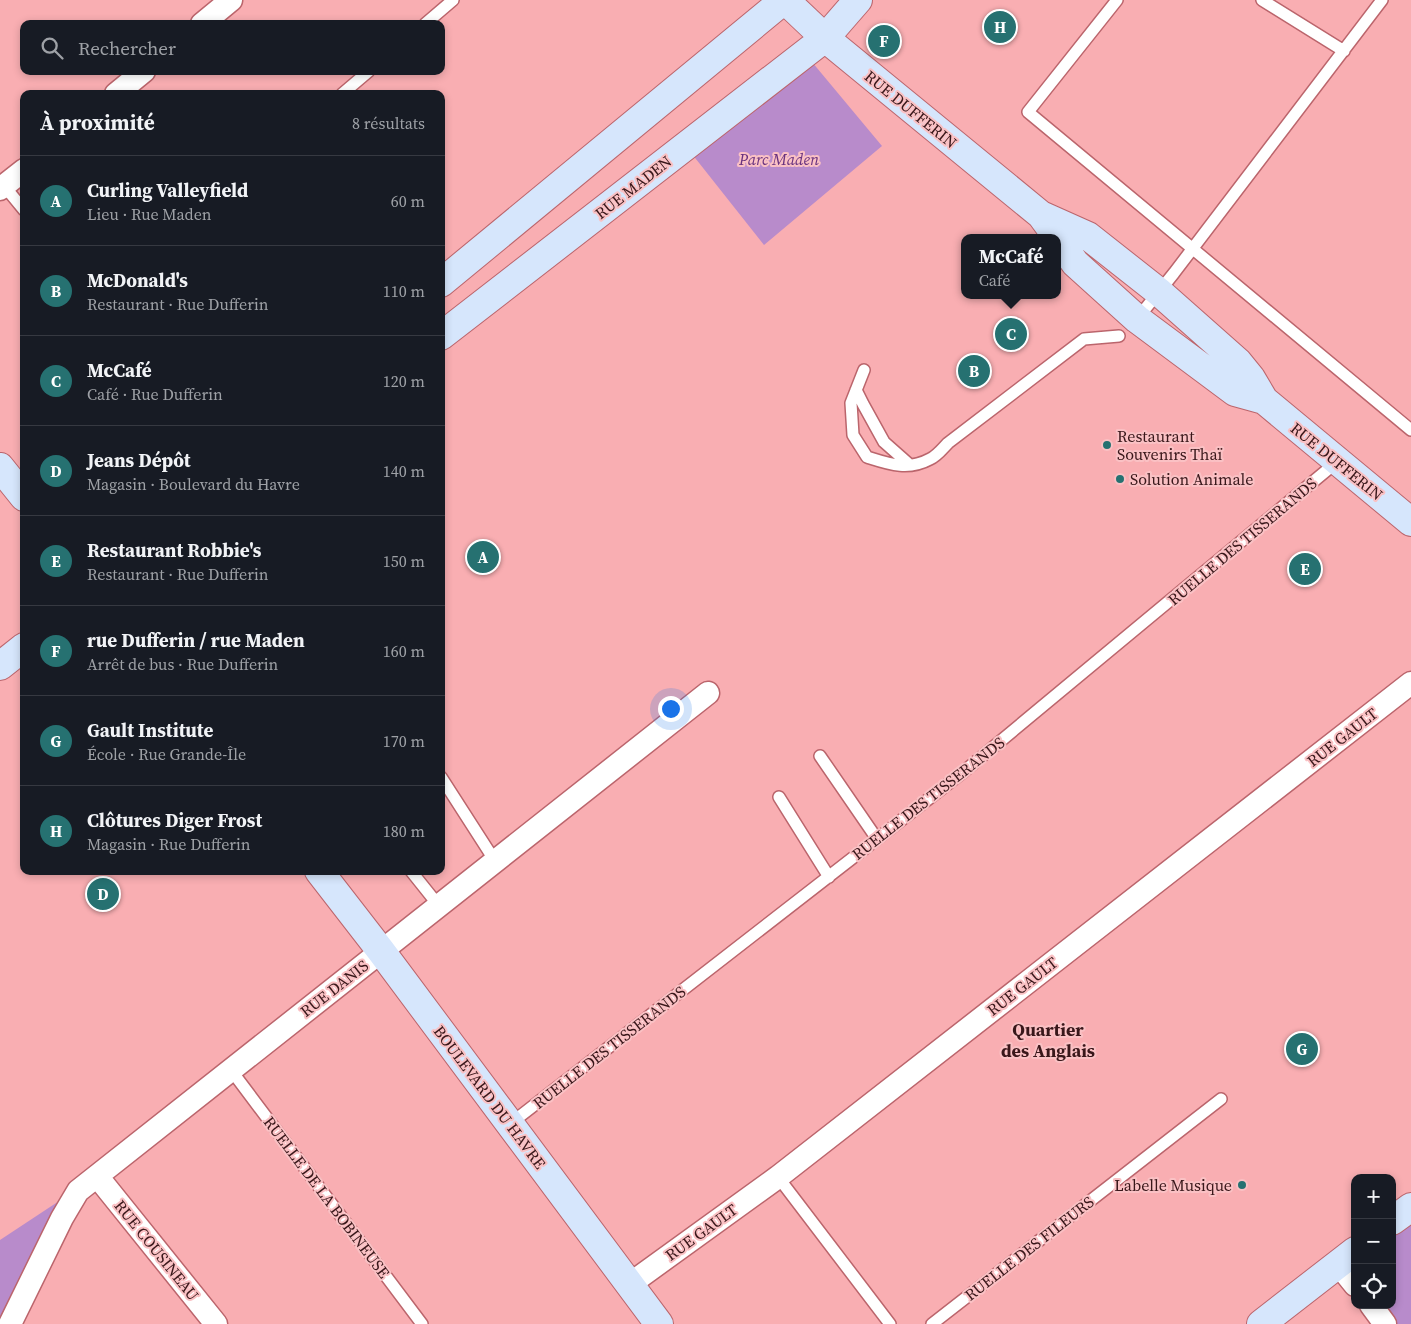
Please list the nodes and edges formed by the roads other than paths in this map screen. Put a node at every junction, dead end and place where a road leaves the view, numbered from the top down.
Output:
1 (231, 0) edge
2 (453, 0) edge
3 (784, 0) edge
4 (858, 0) edge
5 (1117, 0) edge
6 (1262, 0) edge
7 (1382, 0) edge
8 (207, 20) edge
9 (430, 20) edge
10 (825, 38) junction
11 (1344, 51) junction
12 (139, 75) edge
13 (364, 75) edge
14 (121, 90) edge
15 (347, 90) edge
16 (20, 173) edge
17 (1, 185) edge
18 (20, 206) edge
19 (1041, 215) junction
20 (1054, 234) edge
21 (1061, 244) edge
22 (1193, 249) junction
23 (445, 280) edge
24 (1159, 292) junction
25 (1128, 327) junction
26 (445, 333) edge
27 (864, 370) dead end
28 (856, 390) junction
29 (1264, 400) junction
30 (1411, 430) edge
31 (1338, 461) junction
32 (910, 465) junction
33 (0, 467) edge
34 (20, 492) edge
35 (1411, 522) edge
36 (20, 650) edge
37 (0, 666) edge
38 (1411, 682) edge
39 (708, 693) dead end
40 (820, 756) dead end
41 (445, 783) edge
42 (779, 797) dead end
43 (877, 839) junction
44 (495, 861) junction
45 (322, 875) edge
46 (414, 875) edge
47 (829, 877) junction
48 (439, 906) junction
49 (382, 951) junction
50 (231, 1070) junction
51 (1221, 1099) dead end
52 (510, 1124) junction
53 (97, 1176) junction
54 (778, 1177) junction
55 (1411, 1207) edge
56 (1395, 1219) edge
57 (1346, 1257) edge
58 (1351, 1273) edge
59 (630, 1284) junction
60 (1373, 1309) edge
61 (10, 1324) edge
62 (216, 1324) edge
63 (422, 1324) edge
64 (659, 1324) edge
65 (890, 1324) edge
66 (932, 1324) edge
67 (1261, 1324) edge
68 (1385, 1324) edge

1 - 8 street
2 - 9 lane
3 - 10 street, RUE DUFFERIN
3 - 23 street
4 - 10 street, RUE MADEN
5 - 22 lane
6 - 11 lane
7 - 11 lane
10 - 19 street, RUE DUFFERIN
10 - 26 street, RUE MADEN
11 - 22 lane
12 - 14 street
13 - 15 lane
16 - 17 street
17 - 18 lane
19 - 20 street, RUE DUFFERIN
19 - 24 street, RUE DUFFERIN
21 - 25 street, RUE DUFFERIN
22 - 24 lane
22 - 30 lane
24 - 25 lane
24 - 29 street, RUE DUFFERIN
25 - 29 street, RUE DUFFERIN
25 - 32 lane
27 - 28 lane
28 - 32 lane
28 - 32 lane
29 - 31 street, RUE DUFFERIN
31 - 35 street, RUE DUFFERIN
31 - 43 lane, RUELLE DES TISSERANDS
33 - 34 street
36 - 37 street
38 - 54 street, RUE GAULT
39 - 44 street, RUE DANIS
40 - 43 lane
41 - 44 lane
42 - 47 lane
43 - 47 lane, RUELLE DES TISSERANDS
44 - 48 street, RUE DANIS
45 - 49 street, BOULEVARD DU HAVRE
46 - 48 lane
47 - 52 lane, RUELLE DES TISSERANDS
48 - 49 street, RUE DANIS
49 - 50 street, RUE DANIS
49 - 52 street, BOULEVARD DU HAVRE
50 - 53 street, RUE DANIS
50 - 63 lane, RUELLE DE LA BOBINEUSE
51 - 66 lane, RUELLE DES FILEURS
52 - 59 street, BOULEVARD DU HAVRE
53 - 61 street, RUE DANIS
53 - 62 street, RUE COUSINEAU
54 - 59 street, RUE GAULT
54 - 65 lane
55 - 56 street
57 - 58 street
57 - 67 street
59 - 64 street, BOULEVARD DU HAVRE
60 - 68 street

